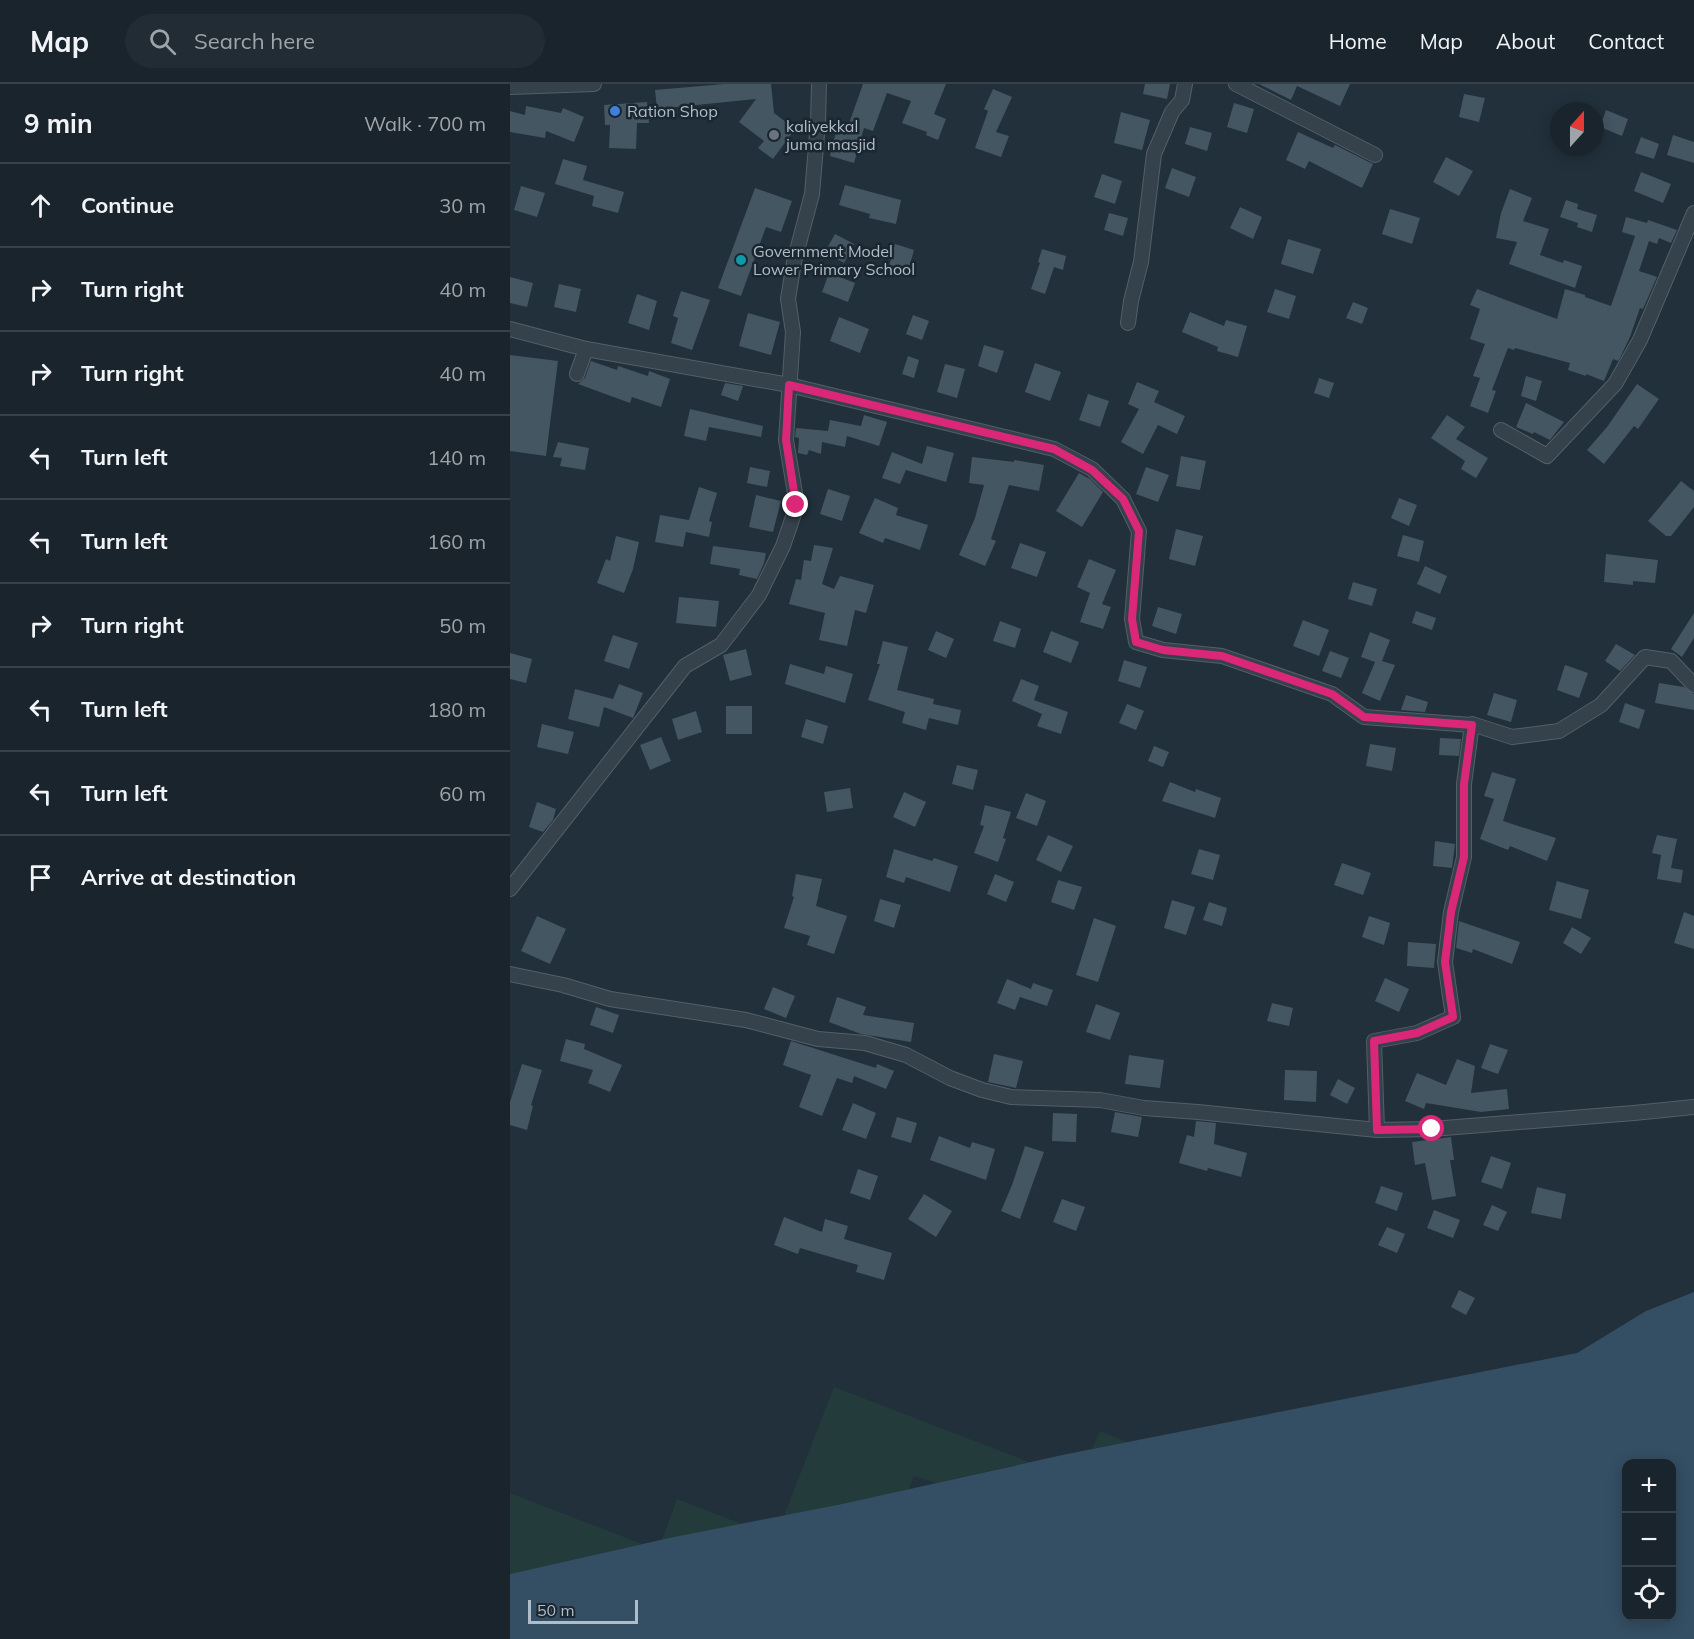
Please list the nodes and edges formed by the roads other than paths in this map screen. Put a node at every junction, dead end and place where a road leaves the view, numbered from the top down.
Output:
1 (594, 84) edge
2 (819, 84) edge
3 (1185, 84) edge
4 (1236, 84) edge
5 (510, 87) edge
6 (1375, 155) dead end
7 (1694, 213) edge
8 (1128, 323) dead end
9 (510, 329) edge
10 (586, 349) junction
11 (576, 374) dead end
12 (789, 385) junction
13 (1501, 430) dead end
14 (1694, 685) edge
15 (1472, 725) junction
16 (510, 889) edge
17 (510, 974) edge
18 (1694, 1107) edge
19 (1377, 1130) junction

1 - 5 street
2 - 12 street
3 - 8 street
4 - 6 street
7 - 13 street
9 - 10 street
10 - 11 street
10 - 12 street
12 - 15 street
12 - 16 street
14 - 15 street
15 - 19 street
17 - 19 street
18 - 19 street

